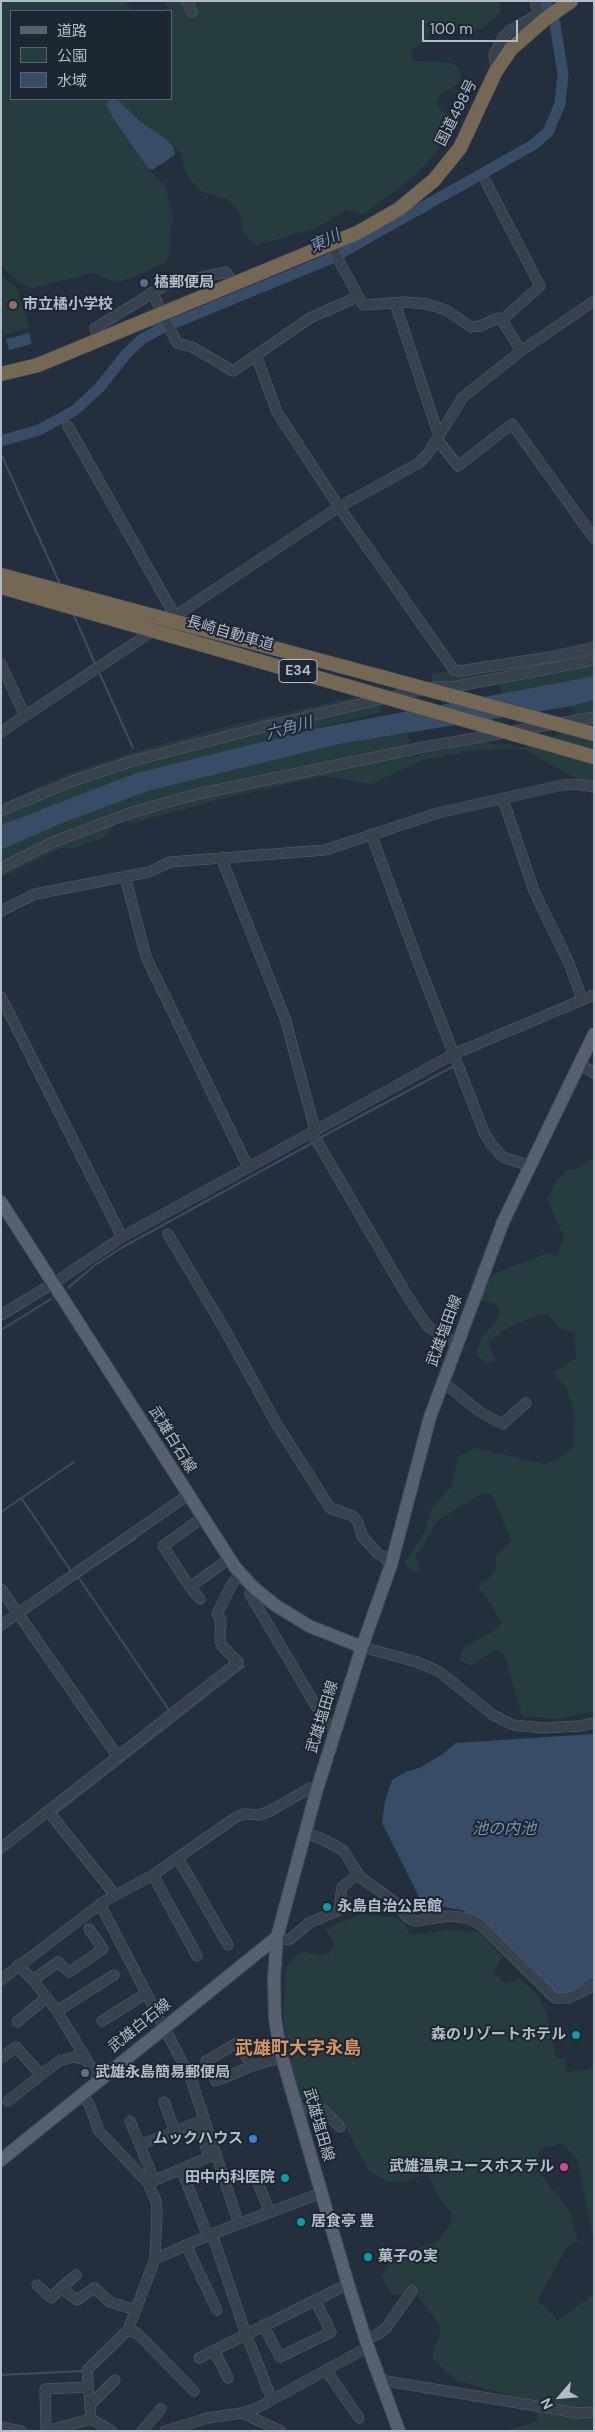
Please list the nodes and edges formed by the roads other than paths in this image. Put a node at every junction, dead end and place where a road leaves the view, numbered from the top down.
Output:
1 (187, 1) edge
2 (535, 1) edge
3 (570, 1) edge
4 (192, 12) dead end
5 (542, 17) junction
6 (486, 182) dead end
7 (332, 247) junction
8 (234, 284) junction
9 (152, 292) junction
10 (357, 297) junction
11 (594, 301) edge
12 (395, 303) junction
13 (164, 317) junction
14 (502, 320) junction
15 (99, 340) junction
16 (521, 351) junction
17 (256, 354) junction
18 (1, 374) edge
19 (68, 426) dead end
20 (439, 436) junction
21 (339, 508) junction
22 (594, 538) edge
23 (1, 575) edge
24 (1, 587) edge
25 (175, 616) junction
26 (594, 647) edge
27 (594, 660) edge
28 (1, 664) edge
29 (25, 716) junction
30 (594, 717) edge
31 (1, 732) edge
32 (594, 734) edge
33 (594, 757) edge
34 (594, 787) edge
35 (502, 798) junction
36 (1, 811) edge
37 (371, 834) junction
38 (221, 857) junction
39 (1, 868) edge
40 (125, 876) junction
41 (1, 911) edge
42 (594, 995) edge
43 (1, 997) edge
44 (582, 999) junction
45 (594, 1034) edge
46 (454, 1054) junction
47 (580, 1064) junction
48 (594, 1073) edge
49 (316, 1137) junction
50 (530, 1166) junction
51 (248, 1167) junction
52 (1, 1202) edge
53 (168, 1234) dead end
54 (122, 1237) junction
55 (52, 1283) junction
56 (1, 1315) edge
57 (458, 1344) junction
58 (444, 1383) junction
59 (526, 1403) dead end
60 (188, 1495) junction
61 (202, 1518) junction
62 (229, 1559) junction
63 (391, 1566) junction
64 (240, 1573) junction
65 (190, 1587) junction
66 (254, 1588) junction
67 (1, 1590) edge
68 (200, 1599) dead end
69 (18, 1613) junction
70 (1, 1625) edge
71 (362, 1647) junction
72 (594, 1723) edge
73 (336, 1728) junction
74 (118, 1757) junction
75 (317, 1789) junction
76 (49, 1812) junction
77 (305, 1833) junction
78 (1, 1848) edge
79 (178, 1858) junction
80 (153, 1874) junction
81 (358, 1874) junction
82 (115, 1895) junction
83 (100, 1904) junction
84 (89, 1929) dead end
85 (277, 1937) junction
86 (228, 1945) dead end
87 (197, 1956) dead end
88 (18, 1965) junction
89 (3, 1975) edge
90 (114, 1975) dead end
91 (33, 1980) junction
92 (594, 1986) edge
93 (145, 1994) junction
94 (46, 1998) junction
95 (56, 2011) junction
96 (102, 2021) dead end
97 (17, 2022) dead end
98 (163, 2028) junction
99 (4, 2056) dead end
100 (282, 2057) junction
101 (86, 2060) junction
102 (252, 2066) dead end
103 (41, 2075) junction
104 (99, 2080) junction
105 (81, 2095) junction
106 (8, 2101) dead end
107 (164, 2102) dead end
108 (296, 2109) junction
109 (130, 2121) dead end
110 (340, 2128) dead end
111 (175, 2131) junction
112 (140, 2146) junction
113 (1, 2160) edge
114 (181, 2169) junction
115 (256, 2179) dead end
116 (151, 2182) junction
117 (321, 2193) junction
118 (270, 2212) junction
119 (239, 2224) junction
120 (210, 2235) junction
121 (187, 2248) junction
122 (155, 2259) junction
123 (76, 2275) dead end
124 (348, 2284) junction
125 (37, 2286) dead end
126 (62, 2288) junction
127 (412, 2291) dead end
128 (315, 2300) junction
129 (136, 2310) junction
130 (217, 2310) dead end
131 (263, 2326) junction
132 (128, 2330) junction
133 (246, 2334) junction
134 (366, 2343) junction
135 (214, 2350) junction
136 (199, 2358) dead end
137 (326, 2370) junction
138 (228, 2378) dead end
139 (115, 2380) dead end
140 (380, 2380) junction
141 (88, 2387) junction
142 (194, 2391) dead end
143 (272, 2400) junction
144 (90, 2405) junction
145 (161, 2409) dead end
146 (594, 2412) edge
147 (242, 2413) junction
148 (359, 2418) dead end
149 (91, 2419) junction
150 (1, 2427) edge
151 (22, 2431) edge
152 (46, 2431) edge
153 (112, 2431) edge
154 (142, 2431) edge
155 (165, 2431) edge
156 (280, 2431) edge
157 (399, 2431) edge

1 - 4 street
2 - 5 street
3 - 5 highway, 国道498号
5 - 7 highway, 国道498号
6 - 14 street
7 - 8 highway, 国道498号
7 - 10 street
8 - 9 street
8 - 13 highway, 国道498号
9 - 13 street
9 - 15 street
10 - 12 street
10 - 17 street
11 - 16 street
12 - 14 street
12 - 20 street
13 - 15 highway, 国道498号
13 - 17 street
14 - 16 street
15 - 18 highway, 国道498号
16 - 20 street
17 - 21 street
19 - 25 street
20 - 21 street
20 - 22 street
21 - 25 street
21 - 26 street
23 - 32 highway, 長崎自動車道 / E34, bridge
24 - 33 highway, 長崎自動車道 / E34, bridge
25 - 29 street
27 - 36 street
28 - 29 street
29 - 31 street
30 - 39 street
34 - 35 street
35 - 37 street
35 - 44 street
37 - 38 street
37 - 46 street
38 - 40 street
38 - 49 street
40 - 41 street
40 - 51 street
42 - 44 street
43 - 54 street
44 - 46 street
45 - 47 main road, 武雄塩田線
46 - 49 street
46 - 50 street
47 - 48 street
47 - 50 main road, 武雄塩田線
49 - 51 street
49 - 57 street
50 - 57 main road, 武雄塩田線
51 - 54 street
52 - 55 main road, 武雄白石線
53 - 63 street
54 - 55 street
55 - 56 street
55 - 60 main road, 武雄白石線
57 - 58 main road, 武雄塩田線
58 - 59 street
58 - 63 main road, 武雄塩田線
60 - 61 main road, 武雄白石線
60 - 69 street
61 - 62 main road, 武雄白石線
61 - 65 street
62 - 64 main road, 武雄白石線
62 - 65 street
63 - 71 main road, 武雄塩田線
64 - 66 main road, 武雄白石線
64 - 74 street
65 - 68 street
66 - 71 main road, 武雄白石線
66 - 73 street
67 - 69 street
69 - 70 street
69 - 74 street
71 - 72 street
71 - 73 main road, 武雄塩田線
73 - 75 main road, 武雄塩田線
74 - 76 street
75 - 77 main road, 武雄塩田線
75 - 79 street
76 - 78 street
76 - 82 street
77 - 81 street
77 - 85 main road, 武雄塩田線
79 - 80 street
79 - 86 street
80 - 82 street
80 - 87 street
81 - 85 street
81 - 92 street
82 - 83 street
83 - 88 street
83 - 93 street
84 - 91 street
85 - 98 main road, 武雄白石線
85 - 100 main road, 武雄塩田線
88 - 89 street
88 - 91 street
90 - 95 street
91 - 94 street
93 - 96 street
93 - 98 street
94 - 95 street
94 - 97 street
95 - 101 street
98 - 104 main road, 武雄白石線
98 - 119 street
99 - 103 street
100 - 102 street
100 - 108 main road, 武雄塩田線
101 - 103 street
101 - 104 street
103 - 106 street
104 - 105 main road, 武雄白石線
105 - 113 main road, 武雄白石線
105 - 116 street
107 - 111 street
108 - 110 street
108 - 117 main road, 武雄塩田線
109 - 112 street
111 - 112 street
111 - 114 street
112 - 116 street
114 - 116 street
114 - 120 street
115 - 118 street
116 - 122 street
117 - 118 street
117 - 124 main road, 武雄塩田線
118 - 119 street
119 - 120 street
120 - 121 street
120 - 133 street
121 - 122 street
121 - 130 street
122 - 129 street
123 - 126 street
124 - 128 street
124 - 134 main road, 武雄塩田線
125 - 126 street
126 - 129 street
127 - 134 street
128 - 131 street
128 - 131 street
129 - 132 street
131 - 133 street
132 - 141 street
132 - 142 street
133 - 135 street
133 - 143 street
134 - 137 street
134 - 140 main road, 武雄塩田線
135 - 136 street
135 - 138 street
137 - 143 street
137 - 148 street
139 - 144 street
140 - 146 street
140 - 157 main road, 武雄塩田線
141 - 144 street
141 - 152 street
143 - 147 street
144 - 149 street
145 - 154 street
147 - 155 street
147 - 156 street
149 - 152 street
149 - 153 street
150 - 151 street

